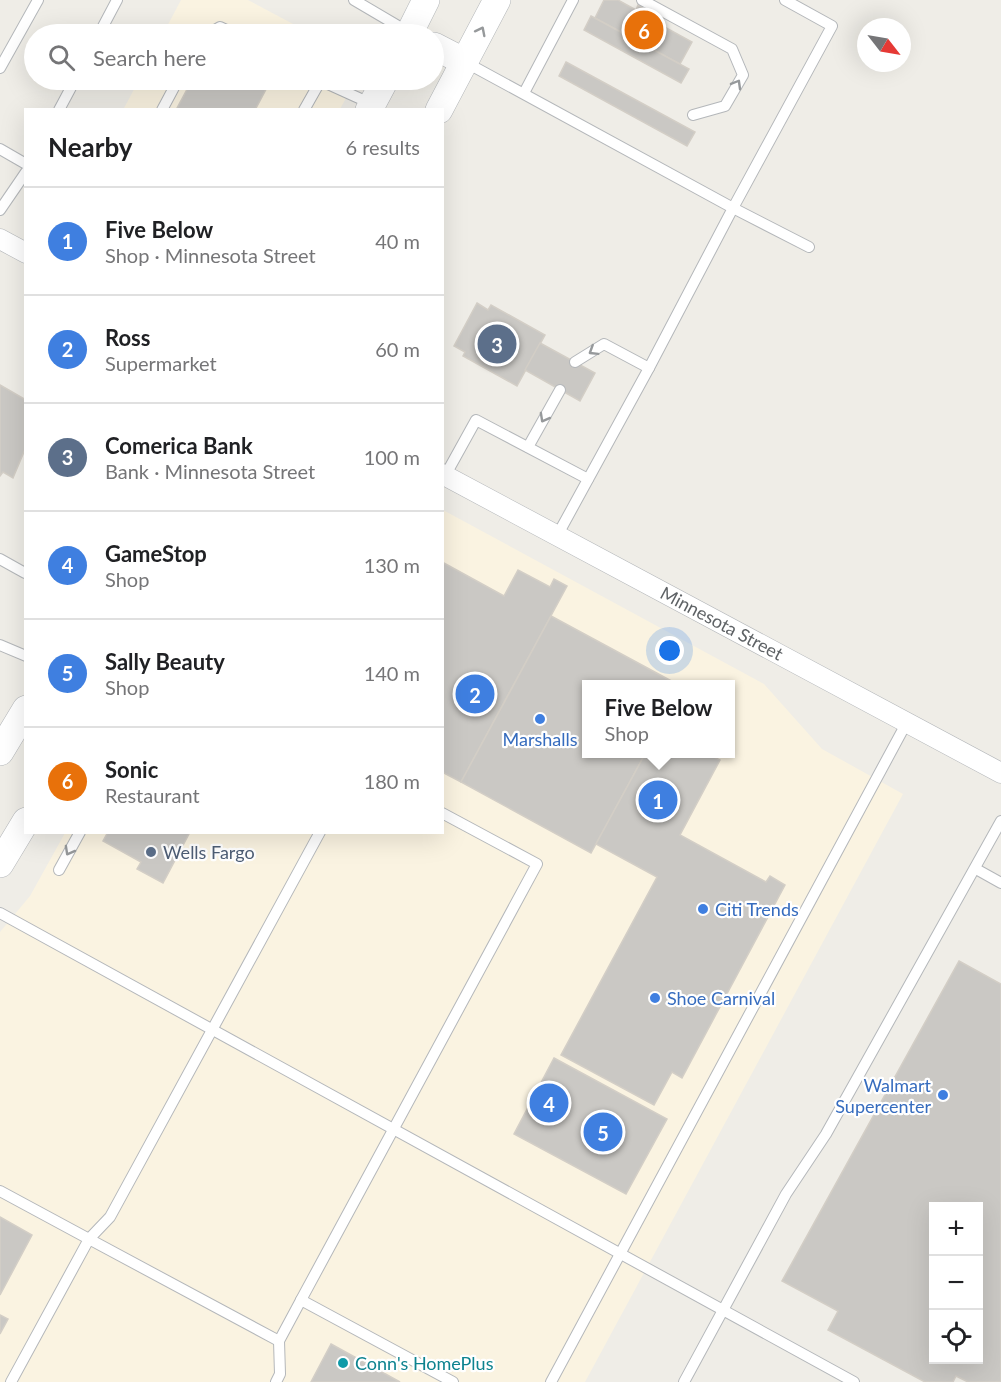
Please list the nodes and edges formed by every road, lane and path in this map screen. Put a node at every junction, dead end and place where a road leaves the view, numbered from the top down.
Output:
1 (38, 0) edge
2 (117, 0) edge
3 (354, 0) edge
4 (426, 0) edge
5 (497, 0) edge
6 (573, 0) edge
7 (642, 0) edge
8 (785, 0) edge
9 (25, 24) edge
10 (104, 24) edge
11 (394, 24) edge
12 (420, 24) edge
13 (24, 25) edge
14 (444, 51) edge
15 (465, 62) junction
16 (0, 68) edge
17 (70, 90) edge
18 (173, 90) edge
19 (315, 90) edge
20 (339, 90) edge
21 (380, 90) edge
22 (524, 93) junction
23 (371, 107) edge
24 (60, 108) edge
25 (163, 108) edge
26 (305, 108) edge
27 (440, 108) edge
28 (693, 115) dead end
29 (0, 149) edge
30 (24, 163) edge
31 (24, 175) edge
32 (733, 208) junction
33 (0, 210) edge
34 (0, 239) edge
35 (809, 247) dead end
36 (24, 252) edge
37 (575, 362) dead end
38 (649, 368) junction
39 (560, 390) dead end
40 (528, 447) junction
41 (444, 475) edge
42 (588, 479) junction
43 (557, 536) junction
44 (0, 559) edge
45 (24, 572) edge
46 (0, 645) edge
47 (24, 655) edge
48 (24, 712) edge
49 (907, 722) junction
50 (0, 752) edge
51 (1001, 773) edge
52 (444, 814) edge
53 (1001, 821) edge
54 (24, 823) edge
55 (79, 834) edge
56 (319, 834) edge
57 (0, 864) edge
58 (976, 869) junction
59 (59, 870) dead end
60 (1001, 883) edge
61 (0, 914) edge
62 (211, 1030) junction
63 (394, 1129) junction
64 (0, 1191) edge
65 (89, 1239) junction
66 (621, 1252) junction
67 (301, 1300) junction
68 (723, 1310) junction
69 (279, 1341) junction
70 (10, 1382) edge
71 (276, 1382) edge
72 (453, 1382) edge
73 (551, 1382) edge
74 (684, 1382) edge
75 (854, 1382) edge

1 - 9 lane
2 - 10 lane
3 - 11 lane
4 - 12 main road
15 -> 5 main road
6 - 22 lane
28 -> 7 lane
8 - 32 lane
13 - 16 lane
14 - 15 main road
15 - 22 lane
15 - 27 main road
17 - 24 lane
18 - 25 lane
19 - 26 lane
20 - 23 lane
21 - 23 main road
22 - 32 lane
29 - 30 lane
31 - 33 lane
32 - 35 lane
32 - 38 lane
34 - 36 street
38 -> 37 lane
38 - 42 lane
39 -> 40 lane
40 - 41 lane
40 - 42 lane
41 - 43 street, Minnesota Street
42 - 43 lane
43 - 49 street, Minnesota Street
44 - 45 lane
46 - 47 lane
48 - 50 main road
49 - 51 street, Minnesota Street
49 - 66 lane
52 - 63 lane
53 - 58 lane
54 - 57 main road
55 -> 59 lane
56 - 62 lane
58 - 60 lane
58 - 68 lane
61 - 62 lane
62 - 63 lane
62 - 65 lane
63 - 66 lane
63 - 67 lane
64 - 65 lane
65 - 69 lane
65 - 70 lane
66 - 68 lane
66 - 73 lane
67 - 69 lane
67 - 72 lane
68 - 74 lane
68 - 75 lane
69 - 71 lane

